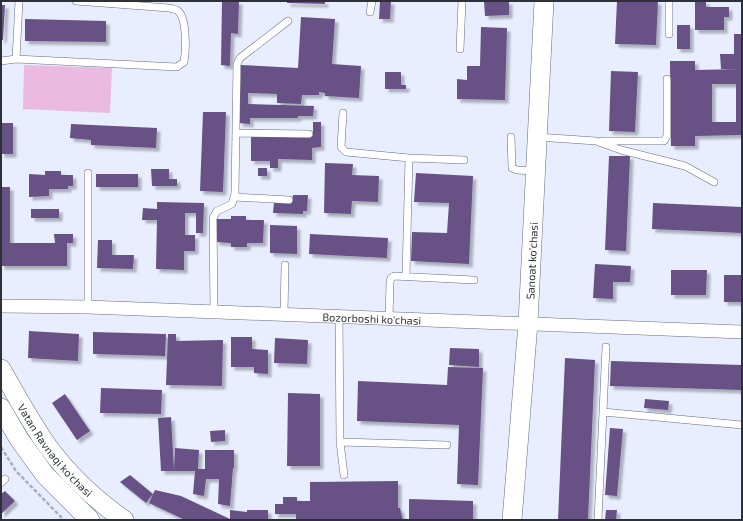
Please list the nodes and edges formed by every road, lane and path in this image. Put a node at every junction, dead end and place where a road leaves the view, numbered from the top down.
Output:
1 (19, 1) edge
2 (76, 1) edge
3 (372, 1) edge
4 (462, 1) edge
5 (544, 1) edge
6 (669, 1) edge
7 (370, 12) dead end
8 (288, 21) dead end
9 (669, 34) dead end
10 (460, 49) dead end
11 (16, 59) junction
12 (1, 62) edge
13 (667, 79) dead end
14 (343, 113) dead end
15 (237, 133) junction
16 (309, 134) dead end
17 (511, 137) dead end
18 (537, 137) junction
19 (596, 141) junction
20 (409, 158) junction
21 (464, 160) dead end
22 (535, 171) junction
23 (88, 173) dead end
24 (714, 182) dead end
25 (234, 197) junction
26 (289, 200) dead end
27 (285, 265) dead end
28 (406, 276) junction
29 (474, 280) dead end
30 (1, 306) edge
31 (88, 307) junction
32 (214, 312) junction
33 (284, 314) junction
34 (339, 316) junction
35 (389, 318) junction
36 (528, 324) junction
37 (742, 332) edge
38 (606, 346) dead end
39 (1, 369) edge
40 (1, 408) edge
41 (603, 412) junction
42 (742, 425) edge
43 (340, 442) junction
44 (447, 444) dead end
45 (344, 475) dead end
46 (90, 520) edge
47 (124, 520) edge
48 (512, 520) edge
49 (598, 520) edge

1 - 11 lane
2 - 11 lane
3 - 7 lane
4 - 10 lane
5 - 18 main road, Sanoat ko'chasi
6 - 9 lane
8 - 15 lane
11 - 12 lane
13 - 19 lane
14 - 20 lane
15 - 16 lane
15 - 25 lane
17 - 22 lane
18 - 19 lane
18 - 22 main road, Sanoat ko'chasi
19 - 24 lane
20 - 21 lane
20 - 28 lane
22 - 36 main road, Sanoat ko'chasi
23 - 31 lane
25 - 26 lane
25 - 32 lane
27 - 33 lane
28 - 29 lane
28 - 35 lane
30 - 31 street, Bozorboshi ko'chasi
31 - 32 street, Bozorboshi ko'chasi
32 - 33 street, Bozorboshi ko'chasi
33 - 34 street, Bozorboshi ko'chasi
34 - 35 street, Bozorboshi ko'chasi
34 - 43 lane
35 - 36 street, Bozorboshi ko'chasi
36 - 37 street, Bozorboshi ko'chasi
36 - 48 main road, Sanoat ko'chasi
38 - 41 lane
39 - 47 main road, Vatan Ravnaqi ko'chasi
40 - 46 main road, Vatan Ravnaqi ko'chasi
41 - 42 lane
41 - 49 lane
43 - 44 lane
43 - 45 lane

